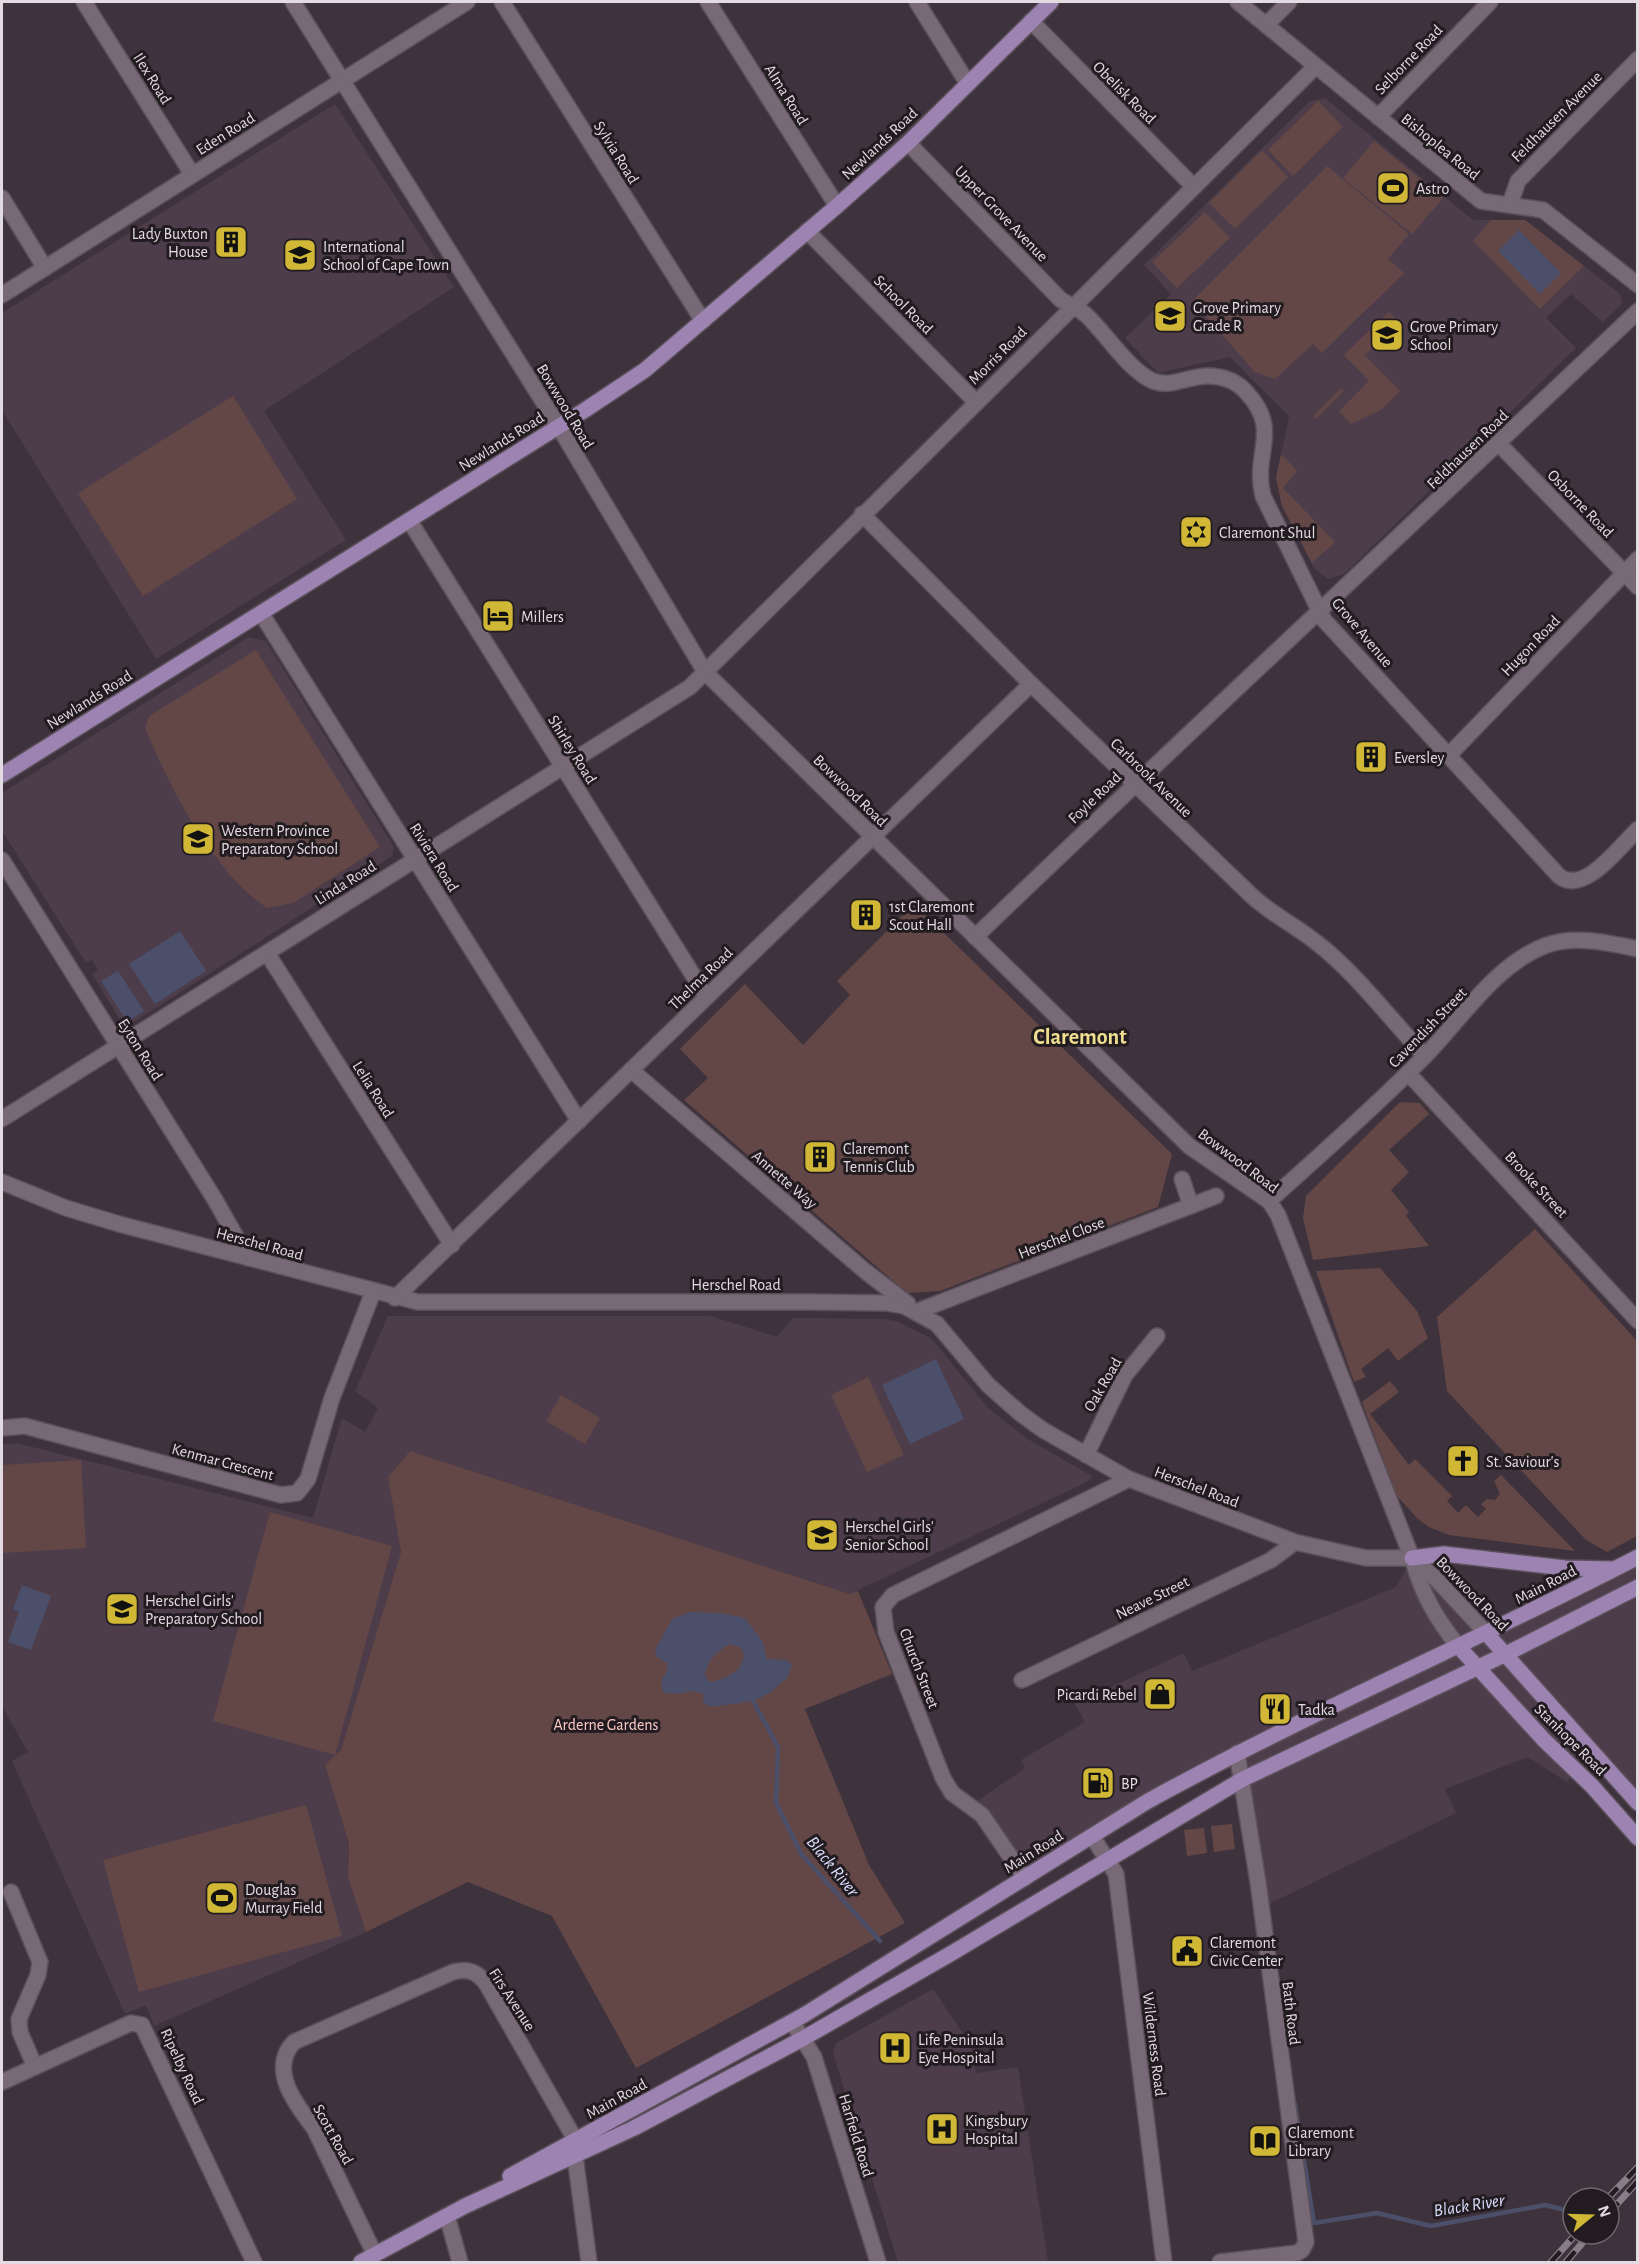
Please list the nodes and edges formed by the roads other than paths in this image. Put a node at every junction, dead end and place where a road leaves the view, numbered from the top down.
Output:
1 (84, 2) edge
2 (293, 2) edge
3 (467, 2) edge
4 (502, 2) edge
5 (708, 2) edge
6 (917, 2) edge
7 (1051, 2) edge
8 (1238, 2) edge
9 (1290, 2) edge
10 (1490, 2) edge
11 (1031, 21) junction
12 (1266, 25) junction
13 (1638, 59) edge
14 (1316, 66) junction
15 (342, 80) junction
16 (968, 84) junction
17 (1377, 117) junction
18 (908, 143) junction
19 (192, 174) junction
20 (1194, 187) junction
21 (2, 198) edge
22 (1510, 204) junction
23 (837, 206) junction
24 (807, 231) junction
25 (45, 268) junction
26 (1638, 285) edge
27 (2, 295) edge
28 (1072, 306) junction
29 (1638, 311) edge
30 (702, 321) junction
31 (976, 402) junction
32 (559, 427) junction
33 (1498, 444) junction
34 (862, 514) junction
35 (409, 520) junction
36 (1638, 559) edge
37 (1624, 573) junction
38 (1638, 587) edge
39 (1319, 610) junction
40 (261, 613) junction
41 (705, 672) junction
42 (1031, 684) junction
43 (1448, 756) junction
44 (563, 767) junction
45 (2, 775) edge
46 (1133, 784) junction
47 (1638, 829) edge
48 (873, 837) junction
49 (2, 860) edge
50 (415, 860) junction
51 (975, 937) junction
52 (1638, 949) edge
53 (267, 953) junction
54 (706, 996) junction
55 (119, 1046) junction
56 (1425, 1056) junction
57 (631, 1070) junction
58 (1408, 1073) junction
59 (2, 1119) edge
60 (579, 1121) junction
61 (1182, 1179) dead end
62 (2, 1182) edge
63 (1216, 1196) dead end
64 (1269, 1201) junction
65 (1191, 1206) junction
66 (452, 1245) junction
67 (248, 1258) junction
68 (373, 1292) junction
69 (395, 1298) junction
70 (918, 1311) junction
71 (1638, 1321) edge
72 (1157, 1336) dead end
73 (2, 1428) edge
74 (1086, 1455) junction
75 (1129, 1479) junction
76 (1295, 1542) junction
77 (1638, 1557) edge
78 (1412, 1558) junction
79 (1614, 1569) junction
80 (1638, 1587) edge
81 (1487, 1634) junction
82 (1459, 1647) junction
83 (1506, 1654) junction
84 (1478, 1668) junction
85 (1022, 1680) dead end
86 (1237, 1753) junction
87 (1243, 1779) junction
88 (1638, 1803) edge
89 (1092, 1836) junction
90 (1638, 1838) edge
91 (1106, 1859) junction
92 (1025, 1878) junction
93 (11, 1892) dead end
94 (792, 2022) junction
95 (307, 2036) joint
96 (802, 2039) junction
97 (35, 2067) junction
98 (2, 2082) edge
99 (575, 2148) junction
100 (447, 2216) junction
101 (375, 2255) junction
102 (254, 2262) edge
103 (361, 2262) edge
104 (460, 2262) edge
105 (589, 2262) edge
106 (878, 2262) edge
107 (1164, 2262) edge
108 (1220, 2262) edge

1 - 19 street, Ilex Road
2 - 15 street, Bowwood Road
3 - 15 street, Eden Road
4 - 30 street, Sylvia Road
5 - 23 street, Alma Road
6 - 16 street
7 - 11 main road, Newlands Road
8 - 12 street, Bishoplea Road
9 - 12 street
10 - 17 street, Selborne Road
11 - 16 main road, Newlands Road
11 - 20 street, Obelisk Road
12 - 14 street, Bishoplea Road
13 - 22 street, Feldhausen Avenue
14 - 17 street, Bishoplea Road
14 - 20 street, Morris Road
15 - 19 street, Eden Road
15 - 32 street, Bowwood Road
16 - 18 main road, Newlands Road
17 - 22 street, Bishoplea Road
18 - 23 main road, Newlands Road
18 - 28 street, Upper Grove Avenue
19 - 25 street, Eden Road
20 - 28 street, Morris Road
21 - 25 street
22 - 26 street, Bishoplea Road
23 - 24 main road, Newlands Road
24 - 30 main road, Newlands Road
24 - 31 street, School Road
25 - 27 street, Eden Road
28 - 31 street, Morris Road
28 - 39 street, Grove Avenue
29 - 33 street, Feldhausen Road
30 - 32 main road, Newlands Road
31 - 34 street, Morris Road
32 - 35 main road, Newlands Road
32 - 41 street, Bowwood Road
33 - 37 street, Osborne Road
33 - 39 street, Feldhausen Road
34 - 41 street, Morris Road
34 - 42 street, Carbrook Avenue
35 - 40 main road, Newlands Road
35 - 44 street, Shirley Road
36 - 37 street, Hugon Road
37 - 38 street, Osborne Road
37 - 43 street, Hugon Road
39 - 43 street, Grove Avenue
39 - 46 street, Foyle Road
40 - 45 main road, Newlands Road
40 - 50 street, Riviera Road
41 - 44 street, Linda Road
41 - 48 street, Bowwood Road
42 - 46 street, Carbrook Avenue
42 - 48 street, Thelma Road
43 - 47 street, Grove Avenue
44 - 50 street, Linda Road
44 - 54 street, Shirley Road
46 - 51 street, Foyle Road
46 - 56 street, Carbrook Avenue
48 - 51 street, Bowwood Road
48 - 54 street, Thelma Road
49 - 55 street, Eyton Road
50 - 53 street, Linda Road
50 - 60 street, Riviera Road
51 - 64 street, Bowwood Road
52 - 56 street, Cavendish Street
53 - 55 street, Linda Road
53 - 66 street, Lelia Road
54 - 57 street, Thelma Road
55 - 59 street, Linda Road
55 - 67 street, Eyton Road
56 - 58 street, Cavendish Street
57 - 60 street, Thelma Road
57 - 70 street, Annette Way
58 - 64 street, Cavendish Street
58 - 71 street, Brooke Street
60 - 66 street, Thelma Road
61 - 65 street
62 - 67 street, Herschel Road
63 - 65 street, Herschel Close
64 - 78 street, Bowwood Road
65 - 70 street, Herschel Close
66 - 69 street, Thelma Road
67 - 68 street, Herschel Road
68 - 69 street, Herschel Road
68 - 73 street, Kenmar Crescent
69 - 70 street, Herschel Road
70 - 74 street, Herschel Road
72 - 74 street, Oak Road
74 - 75 street, Herschel Road
75 - 76 street, Herschel Road
75 - 92 street, Church Street
76 - 78 street, Herschel Road
76 - 85 street, Neave Street
77 - 79 main road, Main Road
78 - 79 main road
78 - 81 street, Bowwood Road
78 - 82 street, Bowwood Road
79 - 81 main road, Main Road
80 - 83 main road, Main Road
81 - 82 main road, Main Road
81 - 83 main road, Bowwood Road
82 - 84 main road, Bowwood Road
82 - 86 main road, Main Road
83 - 84 main road, Main Road
83 - 88 main road, Stanhope Road
84 - 87 main road, Main Road
84 - 90 main road, Stanhope Road
86 - 87 street, Bath Road
86 - 89 main road, Main Road
87 - 91 main road, Main Road
87 - 108 street, Bath Road
89 - 91 street, Wilderness Road
89 - 92 main road, Main Road
91 - 96 main road, Main Road
91 - 107 street, Wilderness Road
92 - 94 main road, Main Road
93 - 97 street
94 - 96 street, Harfield Road
94 - 99 main road, Main Road
95 - 99 street, Firs Avenue
95 - 101 street, Scott Road
96 - 99 main road, Main Road
96 - 106 street, Harfield Road
97 - 98 street, Ripelby Road
97 - 102 street, Ripelby Road
99 - 100 main road, Main Road
99 - 105 street
100 - 101 main road, Main Road
100 - 104 street
101 - 103 main road, Main Road

